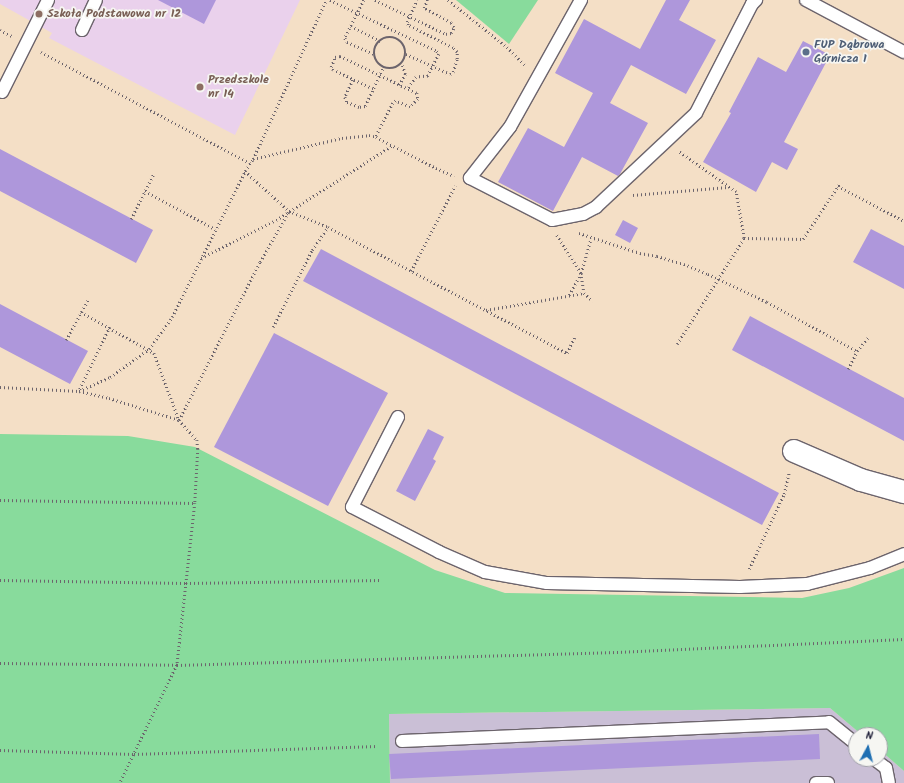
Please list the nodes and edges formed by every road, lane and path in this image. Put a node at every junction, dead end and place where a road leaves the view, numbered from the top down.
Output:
1 (48, 0) edge
2 (96, 0) edge
3 (326, 0) edge
4 (330, 0) edge
5 (364, 0) edge
6 (375, 0) edge
7 (417, 0) edge
8 (427, 0) edge
9 (448, 0) edge
10 (581, 0) edge
11 (756, 0) edge
12 (806, 0) edge
13 (358, 12) junction
14 (409, 16) junction
15 (351, 26) junction
16 (0, 30) edge
17 (82, 30) dead end
18 (401, 33) junction
19 (398, 40) junction
20 (381, 41) junction
21 (25, 44) junction
22 (904, 52) edge
23 (374, 54) junction
24 (406, 54) junction
25 (402, 65) junction
26 (432, 67) junction
27 (383, 68) junction
28 (380, 75) junction
29 (538, 78) junction
30 (353, 80) junction
31 (399, 85) junction
32 (373, 89) junction
33 (408, 89) junction
34 (2, 92) dead end
35 (376, 137) junction
36 (664, 141) junction
37 (393, 146) junction
38 (253, 159) junction
39 (250, 163) junction
40 (245, 171) junction
41 (154, 173) dead end
42 (465, 178) junction
43 (840, 182) dead end
44 (838, 186) junction
45 (728, 187) junction
46 (146, 191) junction
47 (609, 195) junction
48 (289, 212) junction
49 (131, 219) dead end
50 (552, 220) junction
51 (904, 221) edge
52 (328, 227) junction
53 (215, 230) junction
54 (591, 238) junction
55 (744, 238) junction
56 (201, 258) junction
57 (411, 271) junction
58 (581, 272) junction
59 (718, 280) junction
60 (584, 293) junction
61 (568, 295) junction
62 (88, 300) dead end
63 (593, 301) dead end
64 (486, 310) junction
65 (81, 312) junction
66 (110, 327) junction
67 (273, 327) dead end
68 (575, 336) dead end
69 (869, 336) dead end
70 (66, 340) dead end
71 (677, 344) dead end
72 (149, 349) junction
73 (857, 350) junction
74 (848, 369) dead end
75 (0, 387) edge
76 (79, 391) junction
77 (398, 417) dead end
78 (179, 420) junction
79 (794, 451) joint
80 (904, 492) edge
81 (0, 500) edge
82 (195, 503) junction
83 (904, 554) edge
84 (0, 580) edge
85 (382, 580) dead end
86 (186, 583) junction
87 (740, 587) junction
88 (904, 639) edge
89 (0, 664) edge
90 (177, 665) junction
91 (848, 737) edge
92 (402, 741) dead end
93 (378, 746) dead end
94 (0, 750) edge
95 (134, 754) junction
96 (885, 767) edge
97 (120, 783) edge
98 (816, 783) edge
99 (828, 783) edge
100 (889, 783) edge

1 - 21 lane
2 - 17 lane
3 - 38 path
4 - 13 path
5 - 13 path
6 - 14 path
7 - 14 path
8 - 14 path
9 - 29 path
10 - 29 lane
11 - 36 lane
12 - 22 lane
13 - 15 path
13 - 18 path
14 - 26 path
15 - 20 path
15 - 23 path
16 - 21 path
18 - 19 path
18 - 26 path
19 - 20 path
19 - 24 path
20 - 23 path
21 - 34 lane
21 - 39 path
23 - 27 path
24 - 25 path
24 - 26 path
25 - 27 path
25 - 31 path
26 - 33 path
27 - 28 path
28 - 30 path
28 - 31 path
28 - 32 path
29 - 42 lane
30 - 32 path
30 - 32 path
31 - 33 path
33 - 35 path
35 - 37 path
35 - 38 path
36 - 45 path
36 - 47 lane
37 - 42 path
37 - 48 path
38 - 39 path
39 - 40 path
40 - 48 path
40 - 53 path
41 - 46 path
42 - 50 lane
42 - 57 path
43 - 44 path
44 - 51 path
44 - 55 path
45 - 47 path
45 - 55 path
46 - 49 path
46 - 53 path
47 - 50 lane
48 - 52 path
48 - 56 path
48 - 78 path
50 - 54 path
50 - 58 path
52 - 57 path
52 - 67 path
53 - 56 path
54 - 58 path
54 - 59 path
55 - 59 path
56 - 72 path
57 - 64 path
58 - 60 path
58 - 61 path
59 - 71 path
59 - 73 path
60 - 61 path
60 - 63 path
61 - 64 path
62 - 65 path
64 - 68 path
65 - 66 path
65 - 70 path
66 - 72 path
66 - 76 path
69 - 73 path
72 - 76 path
72 - 78 path
73 - 74 path
75 - 76 path
76 - 78 path
77 - 87 lane
78 - 82 path
79 - 80 street
79 - 87 path
81 - 82 path
82 - 86 path
83 - 87 lane
84 - 86 path
85 - 86 path
86 - 90 path
88 - 90 path
89 - 90 path
90 - 95 path
91 - 92 lane
93 - 95 path
94 - 95 path
95 - 97 path
96 - 100 lane
98 - 99 lane

